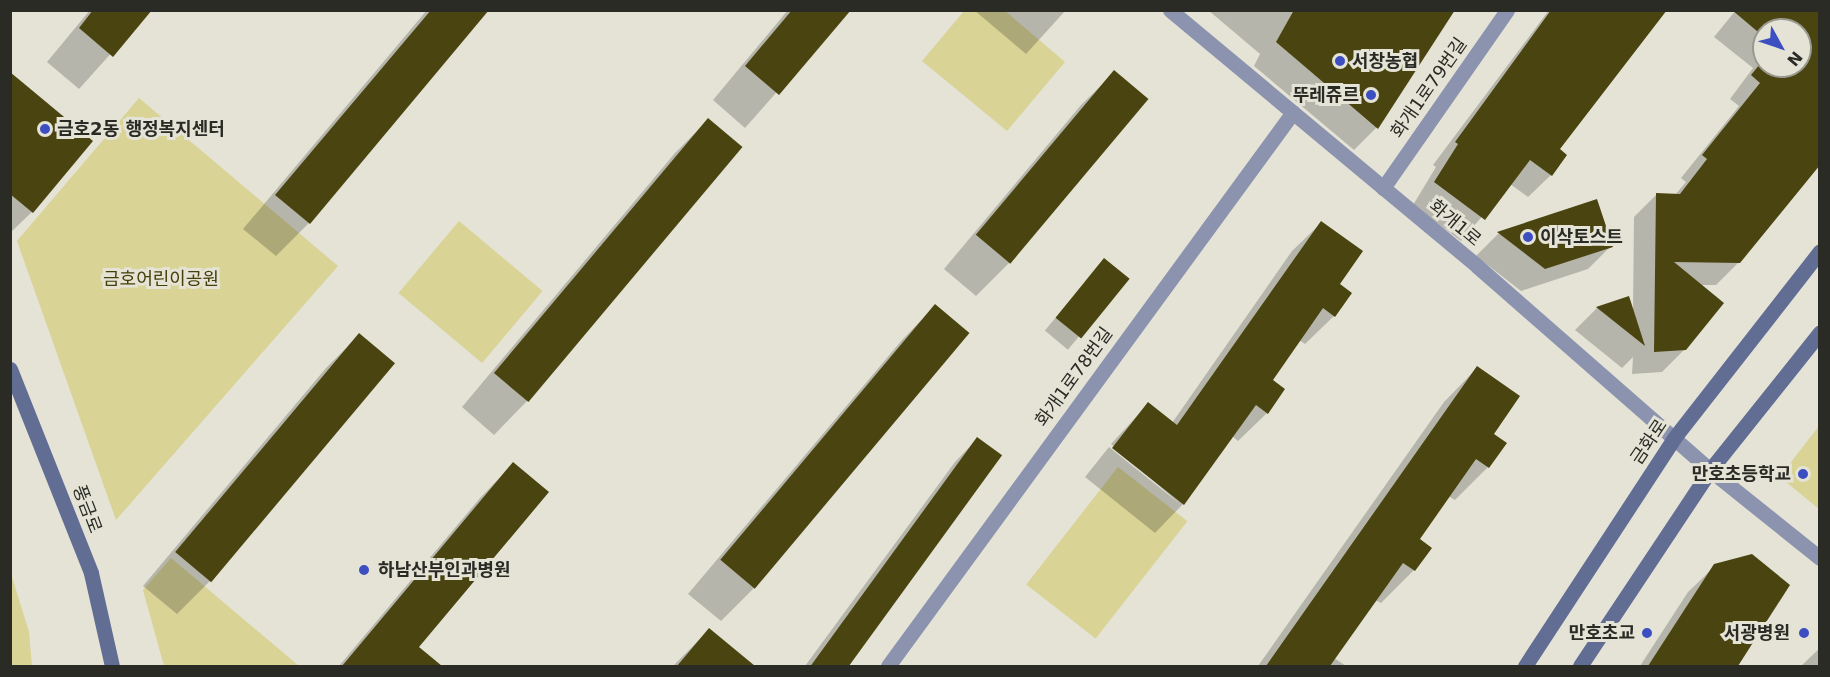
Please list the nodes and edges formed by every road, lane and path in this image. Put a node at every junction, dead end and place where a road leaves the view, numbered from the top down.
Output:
1 (1170, 10) edge
2 (1507, 10) edge
3 (1293, 112) junction
4 (1383, 188) junction
5 (1820, 251) edge
6 (1820, 332) edge
7 (10, 369) edge
8 (1674, 438) junction
9 (1710, 470) junction
10 (1820, 558) edge
11 (112, 666) edge
12 (888, 666) edge
13 (1526, 666) edge
14 (1580, 666) edge

1 - 3 street, 화개1로
2 - 4 street, 화개1로79번길
3 - 4 street, 화개1로
3 - 12 street, 화개1로78번길
4 - 8 street, 화개1로
5 - 8 main road, 금화로
6 - 9 main road
7 - 11 main road, 풍금로
8 - 9 street, 화개1로
8 - 13 main road, 금화로
9 - 10 street, 화개1로
9 - 14 main road

